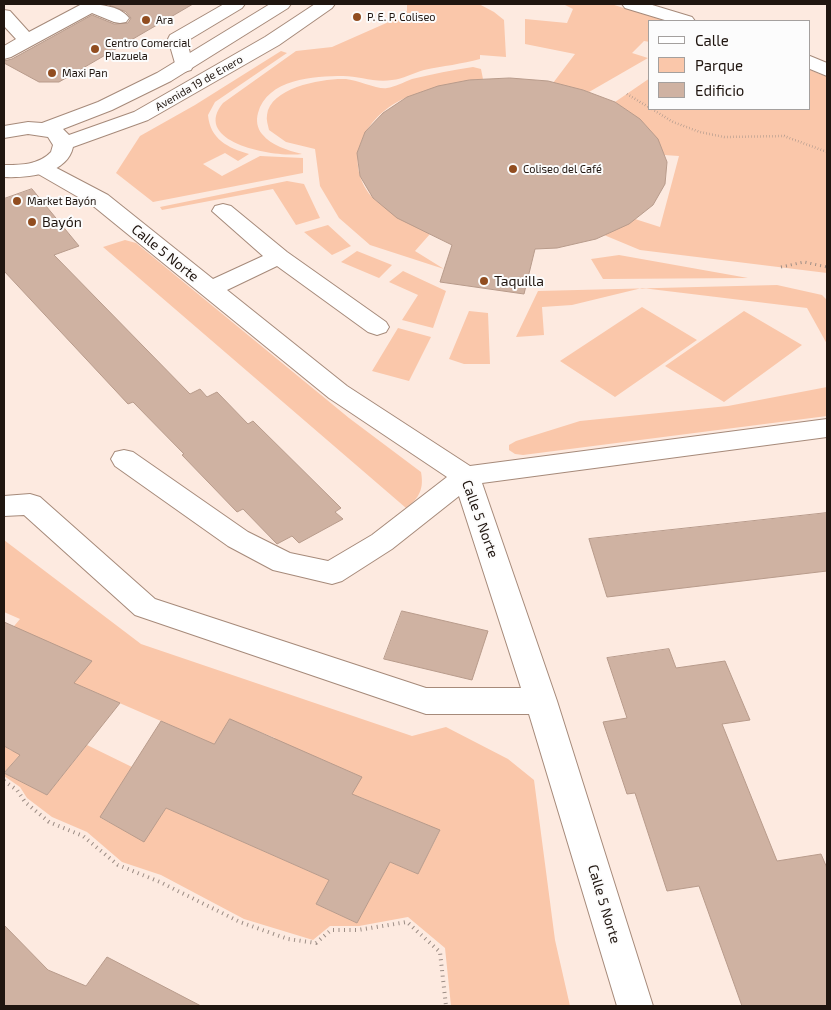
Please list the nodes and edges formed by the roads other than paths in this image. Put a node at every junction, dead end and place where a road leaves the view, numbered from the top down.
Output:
1 (236, 4) edge
2 (282, 4) edge
3 (326, 4) edge
4 (631, 4) edge
5 (92, 5) edge
6 (4, 15) edge
7 (120, 18) dead end
8 (683, 20) edge
9 (14, 47) edge
10 (811, 62) edge
11 (184, 66) junction
12 (827, 70) edge
13 (45, 129) junction
14 (4, 132) edge
15 (63, 144) junction
16 (40, 167) junction
17 (4, 171) edge
18 (223, 211) dead end
19 (279, 257) junction
20 (211, 289) junction
21 (377, 328) dead end
22 (827, 428) edge
23 (124, 459) dead end
24 (466, 476) junction
25 (4, 506) edge
26 (541, 701) junction
27 (636, 1006) edge

1 - 11 street
2 - 11 street, Avenida 19 de Enero
3 - 15 street, Avenida 19 de Enero
4 - 8 street
5 - 7 street
5 - 9 street
6 - 9 street
10 - 12 street
11 - 13 street, Avenida 19 de Enero
13 - 14 street
13 - 15 street
15 - 16 street
16 - 17 street
16 - 20 street, Calle 5 Norte
18 - 19 street
19 - 20 street
19 - 21 street
20 - 24 street, Calle 5 Norte
22 - 24 street
23 - 24 street
24 - 26 street, Calle 5 Norte
25 - 26 street
26 - 27 street, Calle 5 Norte

